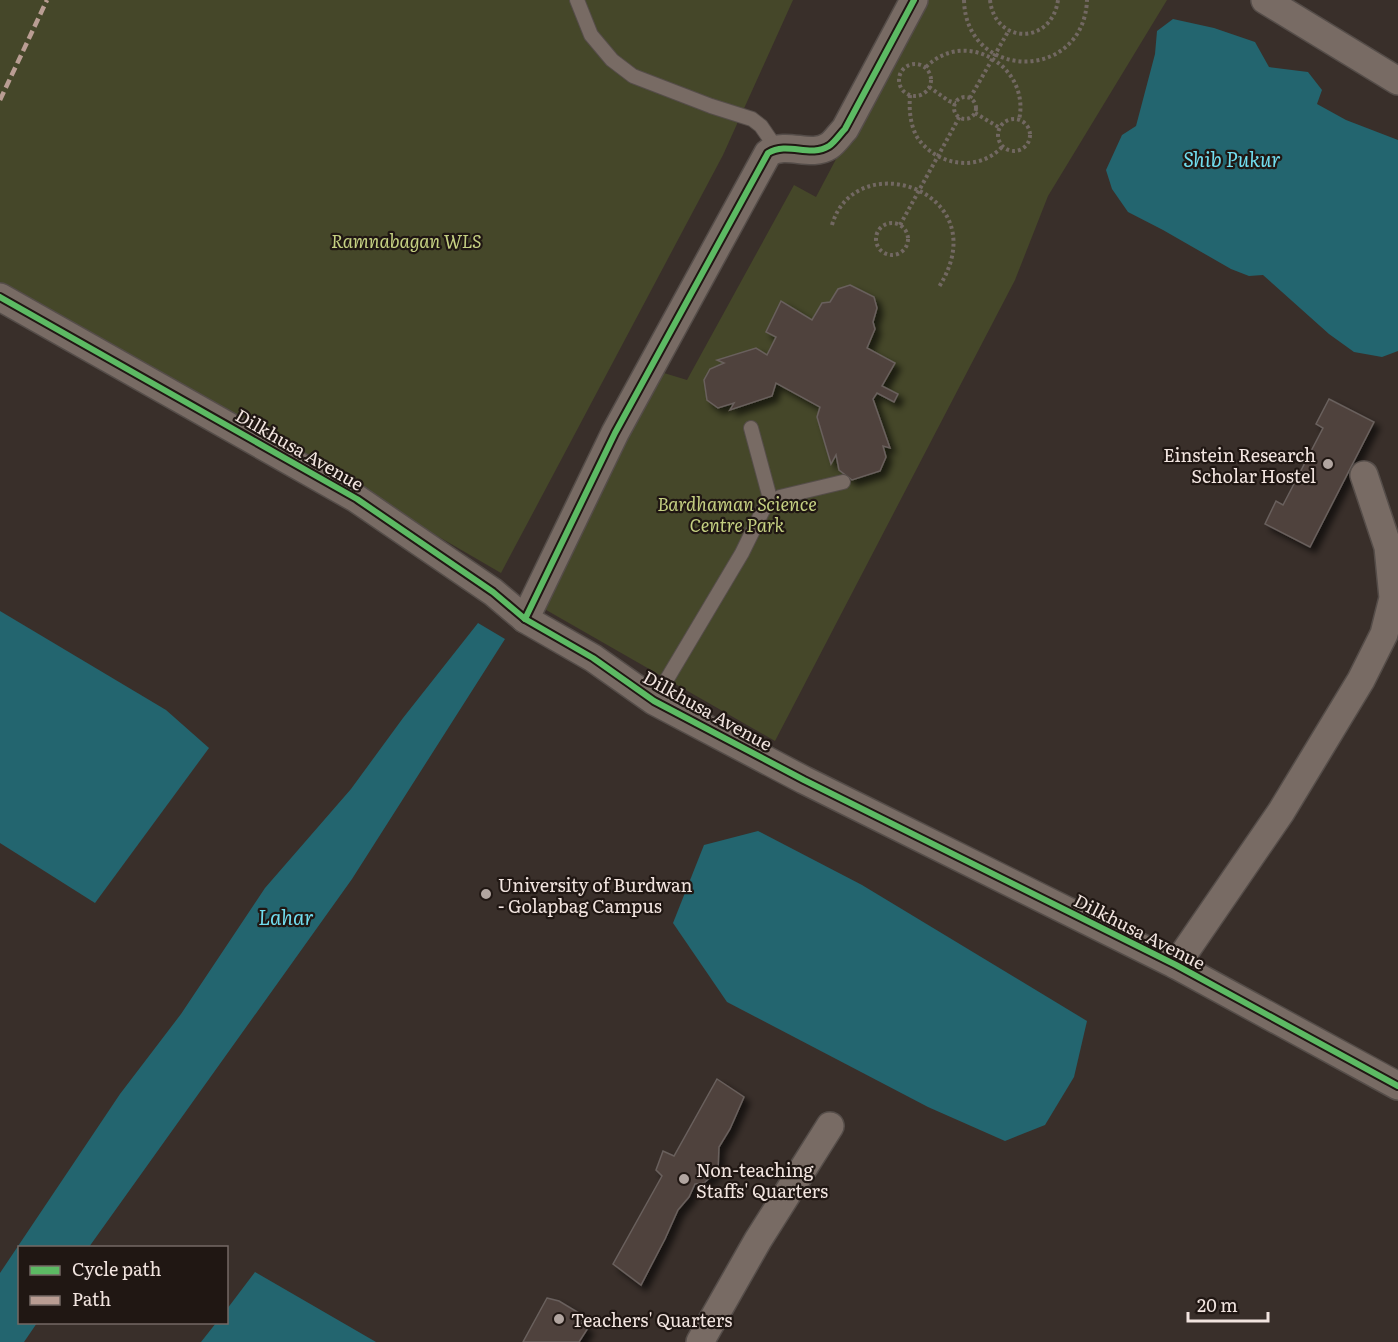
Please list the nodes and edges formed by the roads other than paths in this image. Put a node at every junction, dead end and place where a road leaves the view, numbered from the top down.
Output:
1 (577, 0) edge
2 (914, 0) edge
3 (1265, 0) edge
4 (1398, 81) edge
5 (776, 148) junction
6 (0, 297) edge
7 (751, 428) dead end
8 (1364, 475) dead end
9 (843, 482) dead end
10 (771, 502) junction
11 (525, 619) junction
12 (654, 700) junction
13 (1176, 965) junction
14 (1398, 1086) edge
15 (830, 1126) dead end
16 (700, 1342) edge

1 - 5 lane
2 - 5 street
3 - 4 street
5 - 11 street
6 - 11 street, Dilkhusa Avenue
7 - 10 lane
8 - 13 street
9 - 10 lane
10 - 12 lane
11 - 12 street, Dilkhusa Avenue
12 - 13 street, Dilkhusa Avenue
13 - 14 street, Dilkhusa Avenue
15 - 16 street

